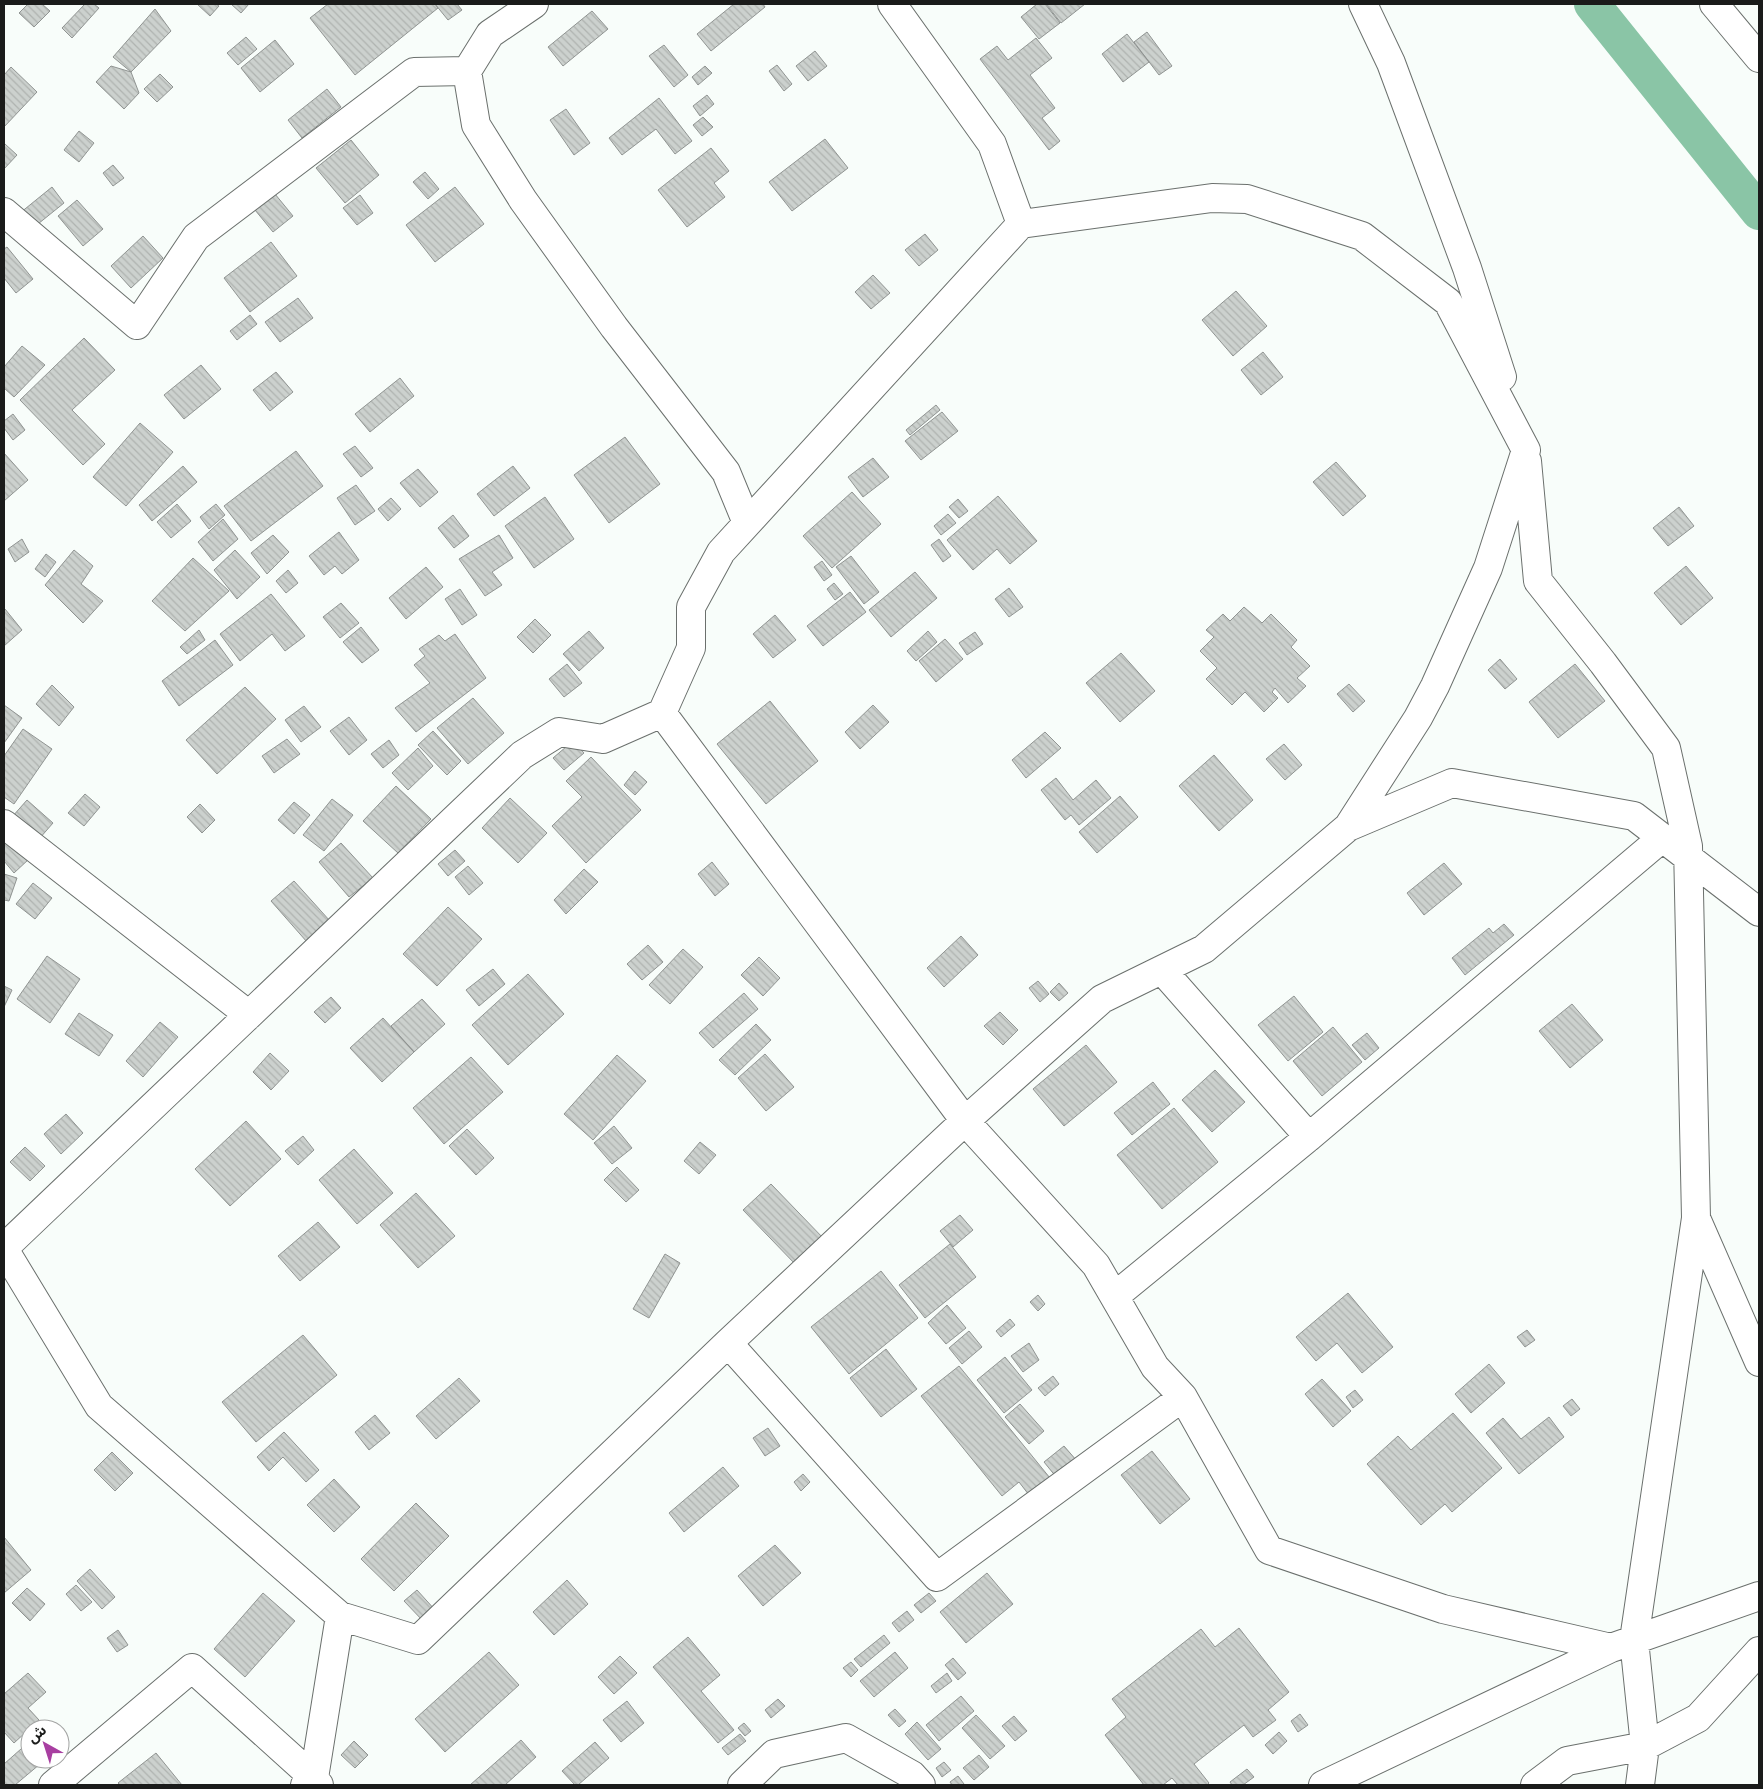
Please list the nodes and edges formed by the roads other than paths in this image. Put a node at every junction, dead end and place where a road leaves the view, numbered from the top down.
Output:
1 (534, 4) edge
2 (892, 4) edge
3 (1363, 4) edge
4 (1714, 4) edge
5 (501, 13) edge
6 (1759, 58) edge
7 (467, 71) junction
8 (4, 212) edge
9 (1021, 224) junction
10 (1526, 450) junction
11 (747, 523) junction
12 (662, 714) junction
13 (4, 824) edge
14 (1348, 827) junction
15 (1662, 838) junction
16 (1689, 858) junction
17 (1759, 912) edge
18 (1162, 970) junction
19 (249, 1015) junction
20 (965, 1121) junction
21 (1309, 1137) junction
22 (1696, 1218) junction
23 (4, 1248) edge
24 (1114, 1296) junction
25 (728, 1343) junction
26 (1759, 1362) edge
27 (1183, 1397) junction
28 (1759, 1596) edge
29 (340, 1616) junction
30 (1623, 1644) junction
31 (1759, 1651) edge
32 (1645, 1746) junction
33 (313, 1783) edge
34 (53, 1785) edge
35 (742, 1785) edge
36 (921, 1785) edge
37 (1323, 1785) edge
38 (1535, 1785) edge
39 (1640, 1785) edge

1 - 5 street
2 - 9 street
3 - 10 street
4 - 6 street
5 - 7 street
7 - 8 street
7 - 11 street
9 - 10 street
9 - 11 street
10 - 14 street
10 - 16 street
11 - 12 street
12 - 19 street
12 - 20 street
13 - 19 street
14 - 15 street
14 - 18 street
15 - 16 street
15 - 21 street
16 - 17 street
16 - 22 street
18 - 20 street
18 - 21 street
19 - 23 street
20 - 24 street
20 - 25 street
21 - 24 street
22 - 26 street
22 - 30 street
23 - 29 street
24 - 27 street
25 - 27 street
25 - 29 street
27 - 30 street
28 - 30 street
29 - 33 street
30 - 32 street
30 - 37 street
31 - 32 street
32 - 38 street
32 - 39 street
33 - 34 street
35 - 36 street

